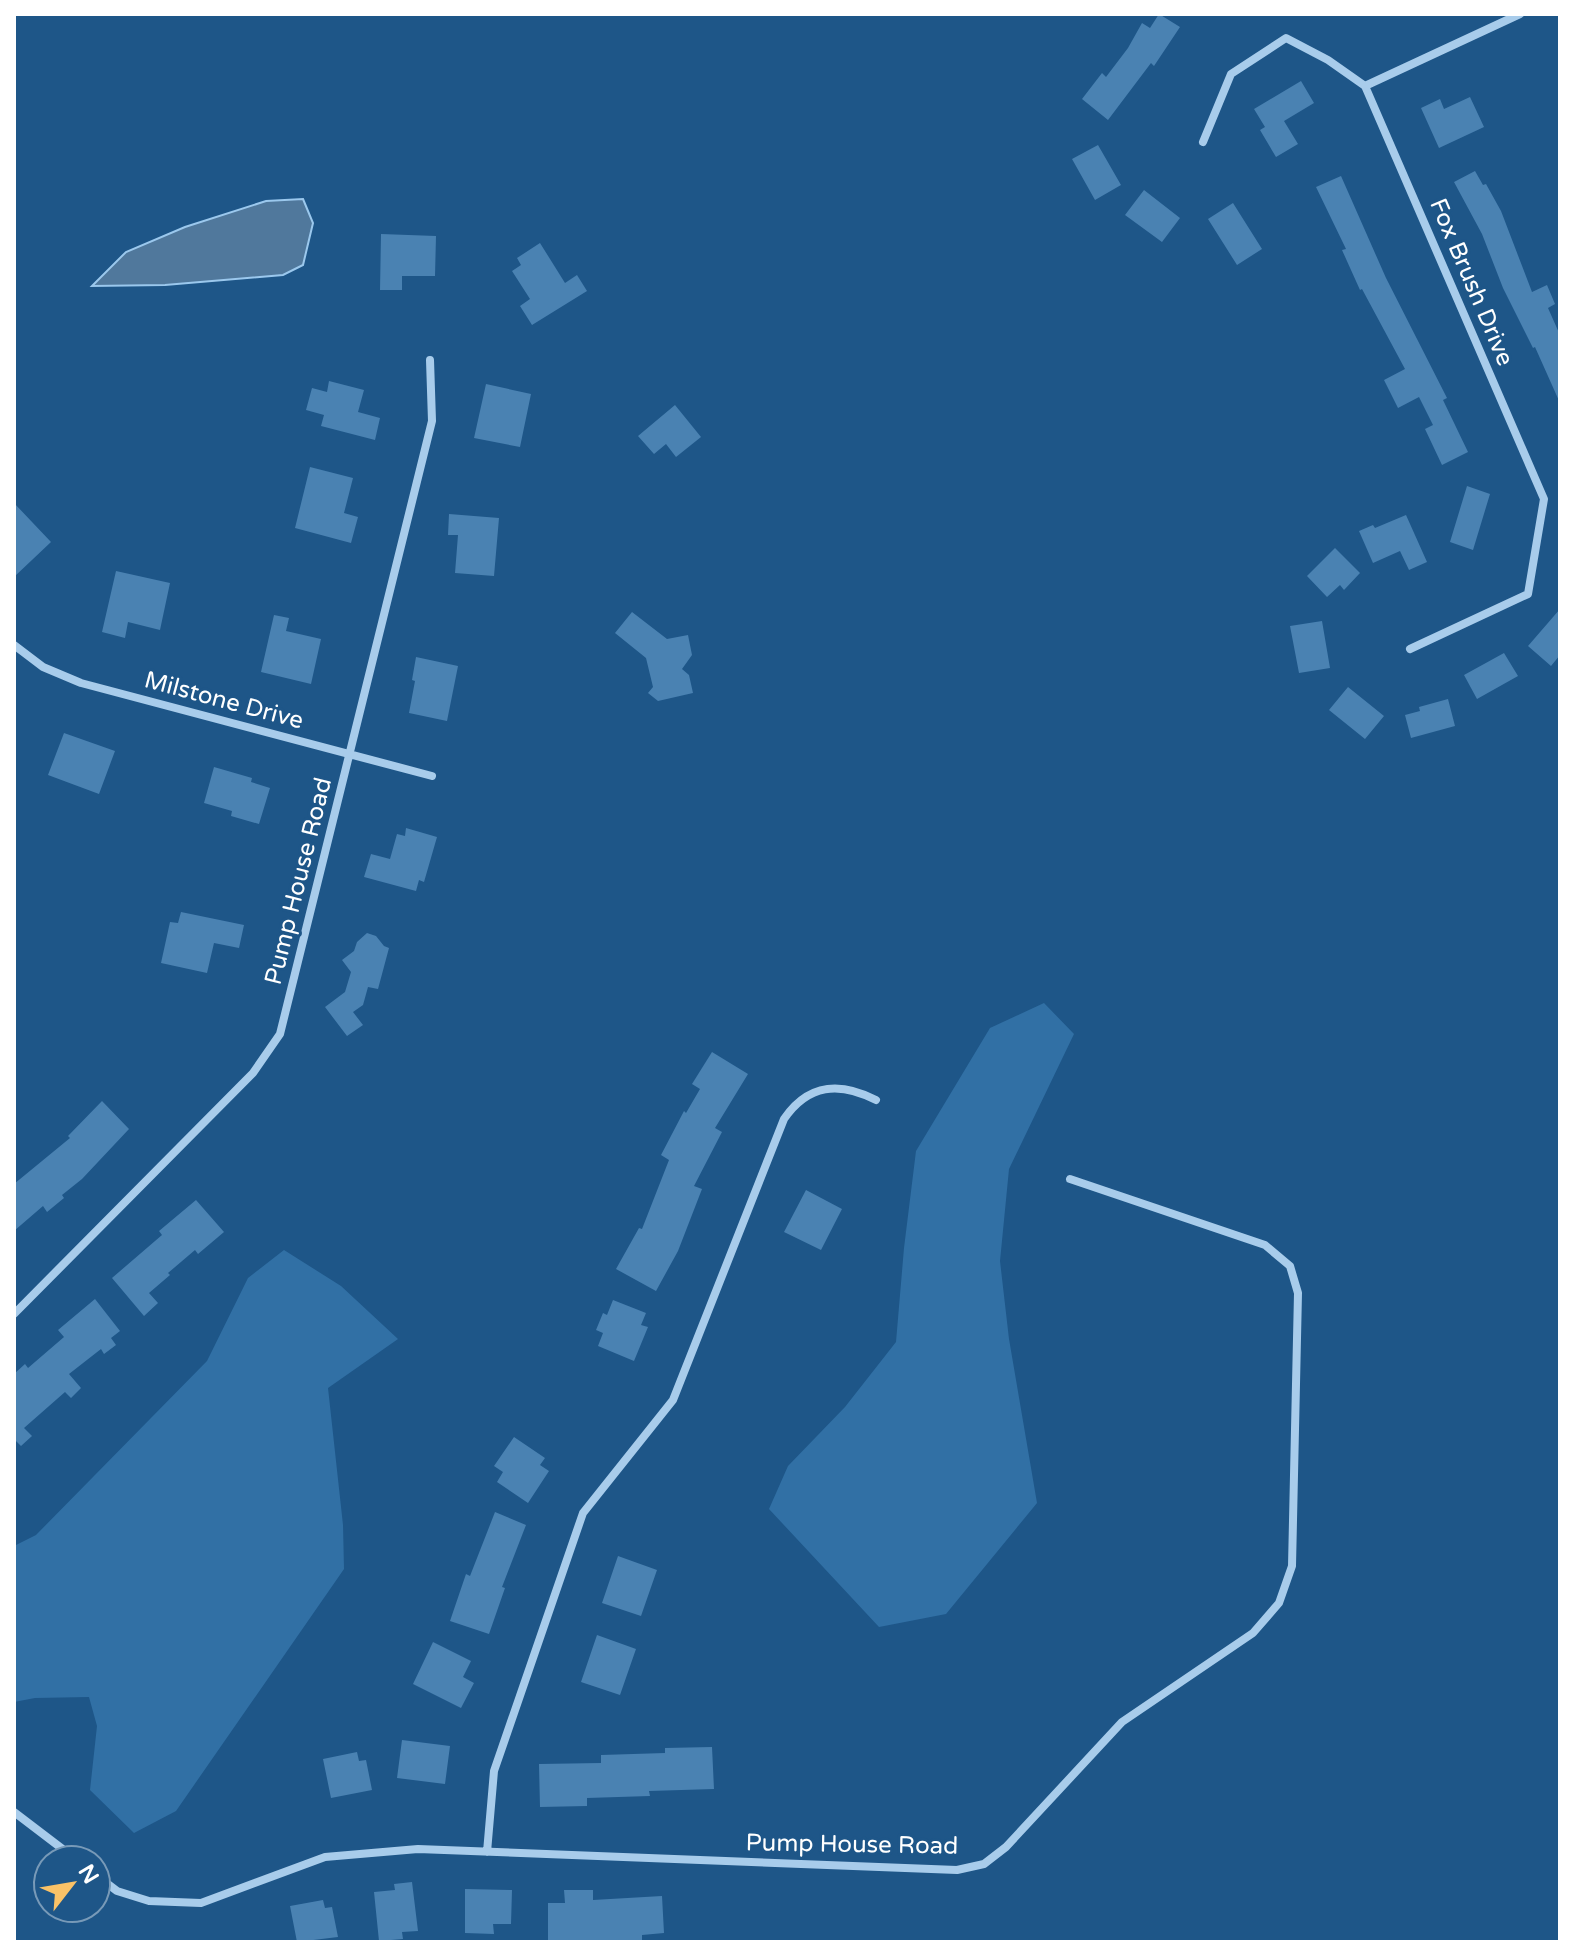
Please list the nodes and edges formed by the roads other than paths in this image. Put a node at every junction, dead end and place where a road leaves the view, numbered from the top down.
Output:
1 (1520, 14) edge
2 (1365, 86) junction
3 (1203, 142) dead end
4 (430, 360) dead end
5 (14, 645) edge
6 (1410, 649) dead end
7 (350, 754) junction
8 (432, 776) dead end
9 (876, 1100) dead end
10 (1070, 1179) dead end
11 (14, 1314) edge
12 (14, 1812) edge
13 (56, 1844) edge
14 (487, 1852) junction
15 (112, 1887) edge

1 - 2 street
2 - 3 street
2 - 6 street, Fox Brush Drive
4 - 7 street, Pump House Road
5 - 7 street, Milstone Drive
7 - 8 street, Milstone Drive
7 - 11 street, Pump House Road
9 - 14 street
10 - 14 street, Pump House Road
12 - 13 street
14 - 15 street, Pump House Road

